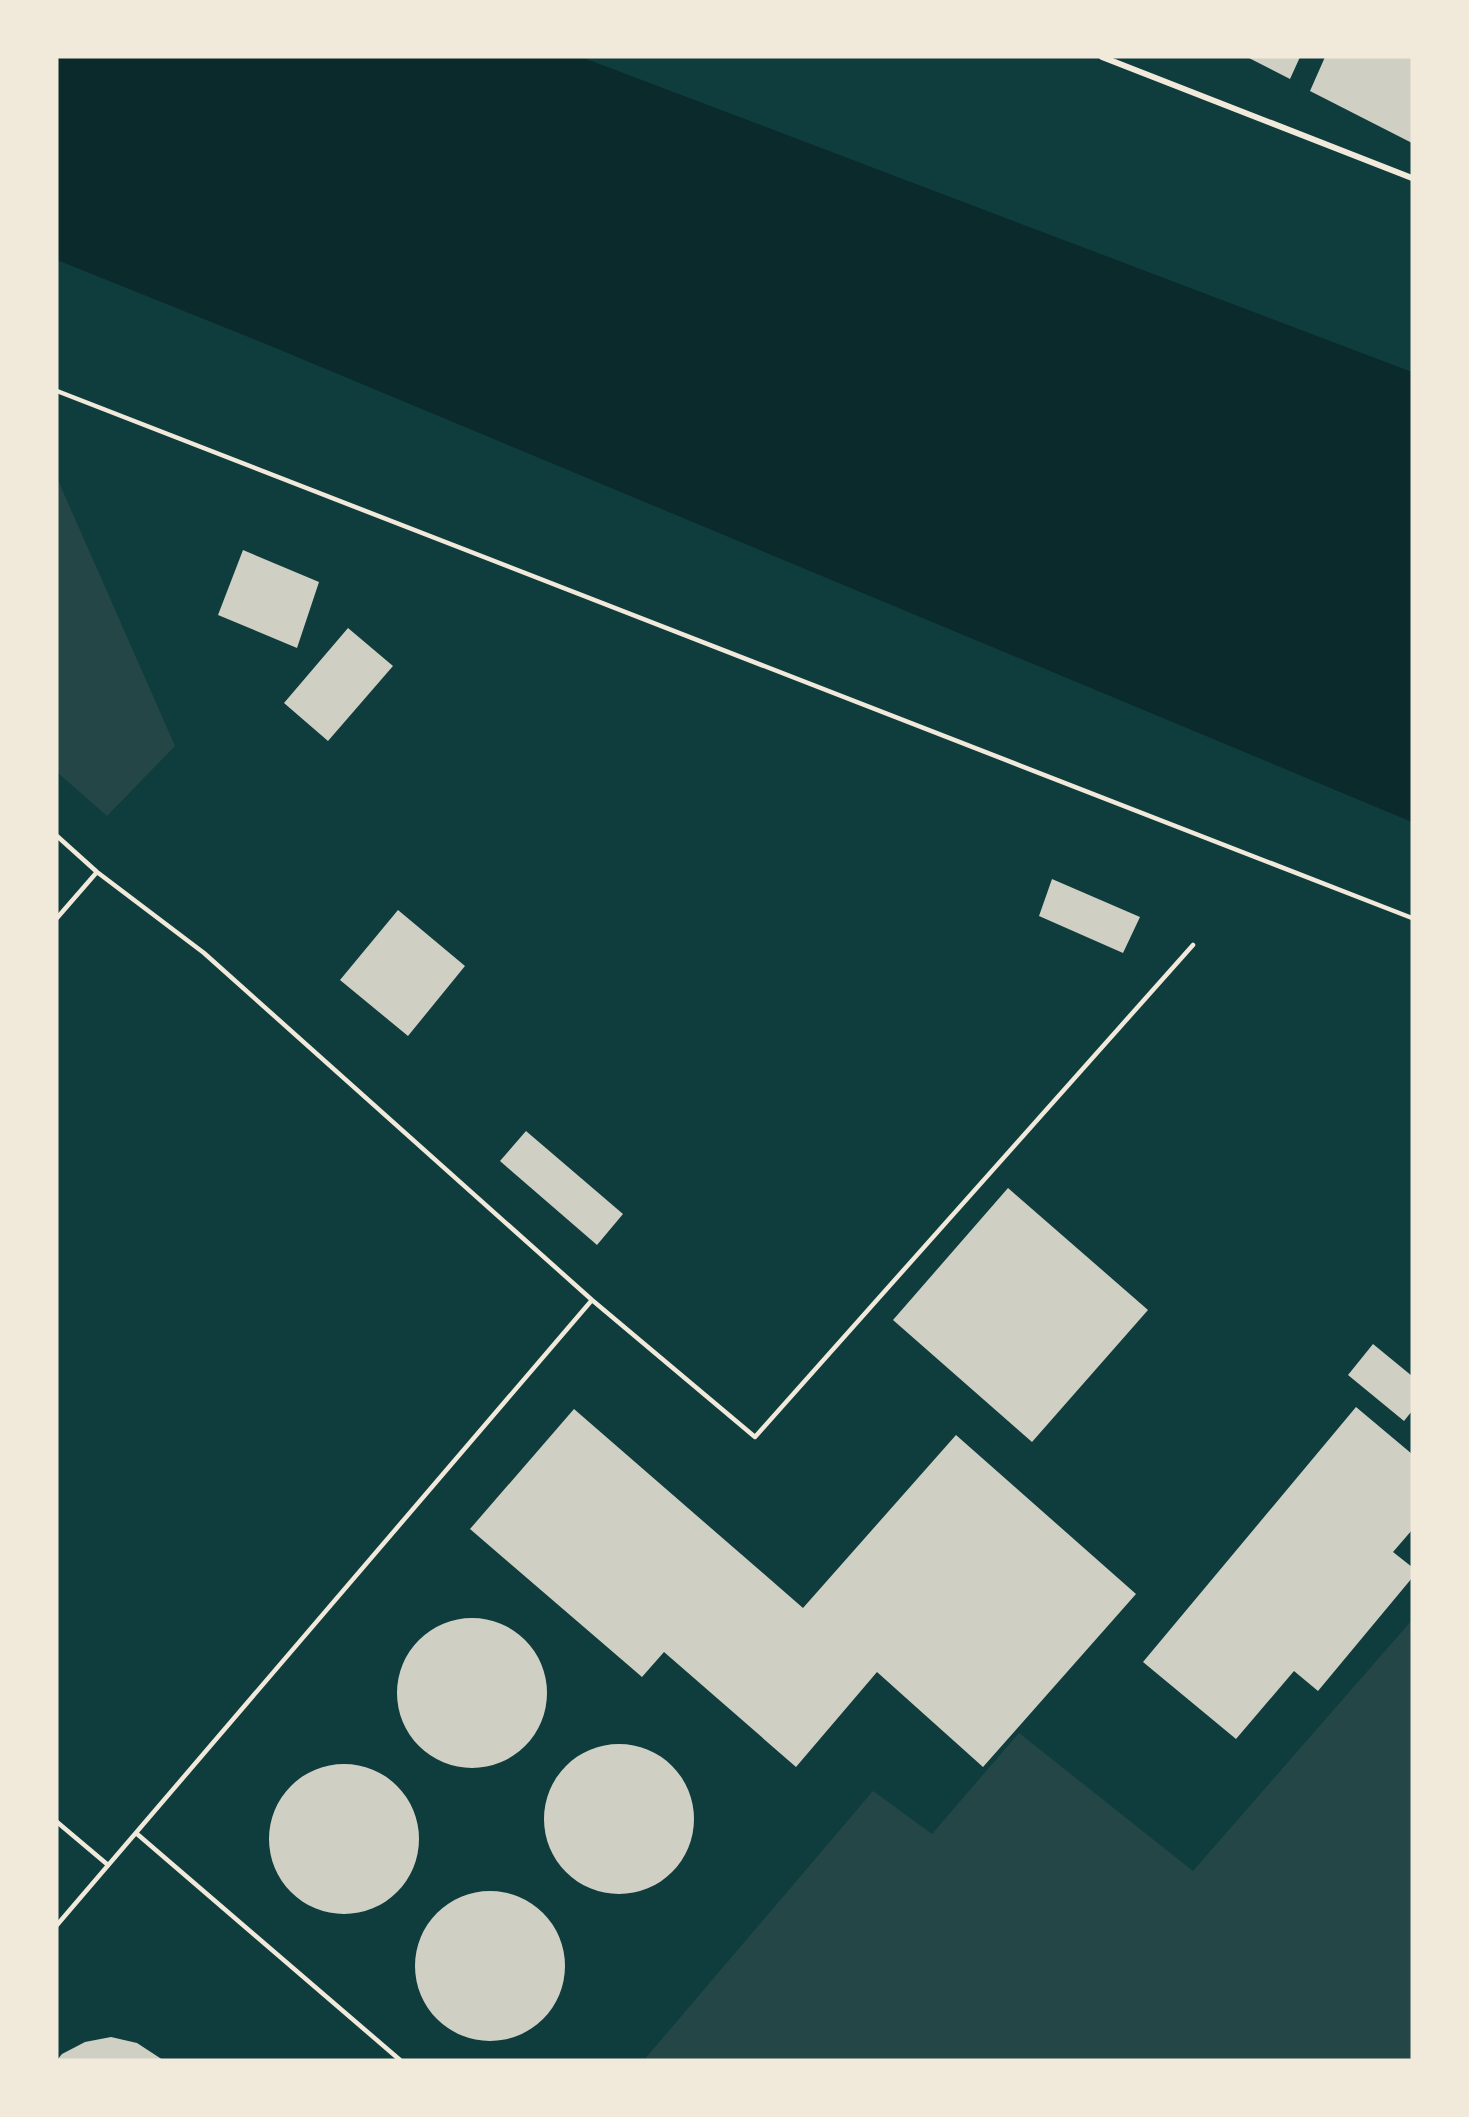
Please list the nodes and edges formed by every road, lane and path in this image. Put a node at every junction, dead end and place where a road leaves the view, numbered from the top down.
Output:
1 (1102, 57) edge
2 (1412, 178) edge
3 (57, 392) edge
4 (57, 836) edge
5 (97, 872) junction
6 (57, 918) edge
7 (1412, 918) edge
8 (1193, 945) dead end
9 (592, 1300) junction
10 (57, 1822) edge
11 (136, 1833) junction
12 (108, 1865) junction
13 (57, 1925) edge
14 (400, 2060) edge

1 - 2 street
3 - 7 lane
4 - 5 lane
5 - 6 lane
5 - 9 lane
8 - 9 lane
9 - 11 lane
10 - 12 lane
11 - 12 lane
11 - 14 lane
12 - 13 lane

